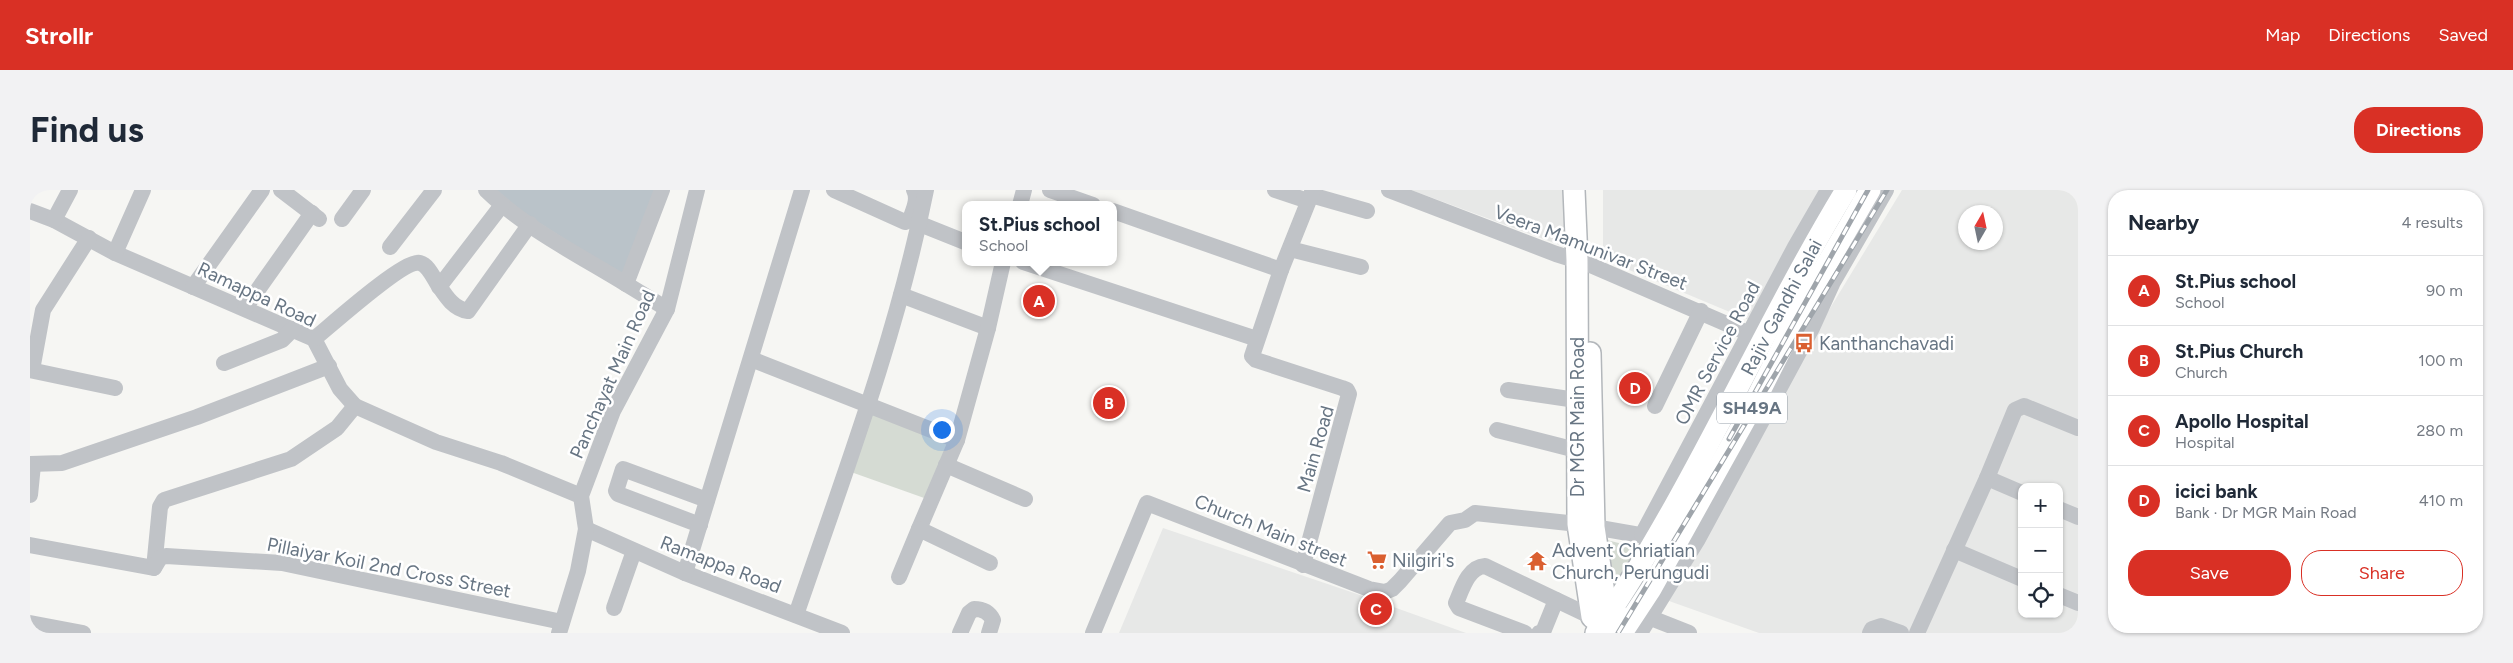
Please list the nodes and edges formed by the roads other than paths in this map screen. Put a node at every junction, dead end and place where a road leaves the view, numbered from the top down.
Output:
1 (70, 190) edge
2 (143, 190) edge
3 (262, 190) edge
4 (280, 190) edge
5 (363, 190) edge
6 (434, 190) edge
7 (486, 190) edge
8 (662, 190) edge
9 (697, 190) edge
10 (802, 190) edge
11 (834, 190) edge
12 (914, 190) edge
13 (926, 190) edge
14 (1050, 190) edge
15 (1275, 190) edge
16 (1388, 190) edge
17 (1574, 190) edge
18 (1586, 190) edge
19 (1828, 190) edge
20 (1846, 190) edge
21 (1870, 190) edge
22 (1886, 190) edge
23 (1310, 195) edge
24 (1082, 201) edge
25 (502, 205) junction
26 (30, 211) edge
27 (1367, 211) dead end
28 (1117, 213) edge
29 (342, 219) dead end
30 (54, 220) junction
31 (530, 224) junction
32 (920, 224) junction
33 (89, 238) junction
34 (962, 241) edge
35 (390, 247) dead end
36 (1290, 249) junction
37 (114, 252) junction
38 (1582, 262) junction
39 (1002, 266) edge
40 (1035, 266) edge
41 (1361, 267) dead end
42 (1281, 270) junction
43 (626, 284) junction
44 (193, 286) junction
45 (439, 287) junction
46 (901, 295) junction
47 (245, 308) junction
48 (667, 309) junction
49 (1701, 312) junction
50 (988, 328) junction
51 (293, 329) junction
52 (1750, 334) junction
53 (314, 339) junction
54 (1256, 344) junction
55 (750, 359) junction
56 (224, 363) dead end
57 (328, 366) junction
58 (31, 370) edge
59 (115, 388) dead end
60 (1508, 390) dead end
61 (1576, 400) junction
62 (869, 405) junction
63 (355, 406) junction
64 (1655, 406) dead end
65 (2078, 428) edge
66 (1497, 430) dead end
67 (957, 440) junction
68 (1576, 450) junction
69 (31, 464) edge
70 (946, 465) junction
71 (1987, 478) junction
72 (2018, 491) edge
73 (30, 495) edge
74 (581, 496) junction
75 (1025, 499) dead end
76 (708, 500) junction
77 (2063, 511) edge
78 (2078, 517) edge
79 (700, 525) junction
80 (1586, 526) junction
81 (586, 529) junction
82 (919, 529) junction
83 (1649, 536) junction
84 (30, 545) edge
85 (1954, 550) junction
86 (634, 551) junction
87 (990, 563) dead end
88 (1303, 565) junction
89 (154, 568) junction
90 (685, 573) junction
91 (899, 576) dead end
92 (2018, 577) edge
93 (2063, 597) edge
94 (1556, 600) junction
95 (2078, 604) edge
96 (614, 608) dead end
97 (796, 615) junction
98 (1651, 618) junction
99 (30, 623) edge
100 (1613, 626) edge
101 (560, 628) edge
102 (83, 633) edge
103 (842, 633) edge
104 (960, 633) edge
105 (990, 633) edge
106 (1093, 633) edge
107 (1525, 633) edge
108 (1539, 633) edge
109 (1689, 633) edge
110 (1870, 633) edge
111 (1901, 633) edge
112 (1917, 633) edge

1 - 30 street
2 - 37 street
3 - 44 street
4 - 47 street
5 - 29 street
6 - 35 street
7 - 25 street
8 - 43 street
9 - 48 street, Panchayat Main Road
10 - 55 street
11 - 12 street
13 - 32 street
14 - 24 street
15 - 23 street
16 - 38 street, Veera Mamunivar Street
17 - 38 main road, Dr MGR Main Road
18 - 38 main road, Dr MGR Main Road
19 - 52 street, OMR Service Road
20 - 83 main road, Rajiv Gandhi Salai / SH49A
21 - 100 main road, Rajiv Gandhi Salai / SH49A
22 - 98 street
23 - 27 street
23 - 36 street
25 - 31 street
25 - 45 street
26 - 30 street, Ramappa Road
28 - 42 street
30 - 33 street, Ramappa Road
31 - 43 street
31 - 45 street
32 - 34 street
32 - 46 street
33 - 37 street, Ramappa Road
33 - 58 street
36 - 41 street
36 - 42 street
37 - 44 street, Ramappa Road
38 - 49 street, Veera Mamunivar Street
38 - 61 main road, Dr MGR Main Road
38 - 80 main road, Dr MGR Main Road
39 - 50 street
40 - 54 street
42 - 54 street
43 - 48 street
44 - 47 street, Ramappa Road
45 - 53 street
46 - 50 street
46 - 62 street
47 - 51 street, Ramappa Road
48 - 74 street, Panchayat Main Road
49 - 52 street, Veera Mamunivar Street
49 - 64 street
50 - 67 street
51 - 53 street, Ramappa Road
51 - 56 street
52 - 83 street, OMR Service Road
53 - 57 street, Ramappa Road
54 - 88 street, Main Road
55 - 62 street
55 - 76 street
57 - 63 street, Ramappa Road
57 - 69 street
58 - 59 street
60 - 61 street
61 - 68 main road, Dr MGR Main Road
62 - 67 street
62 - 97 street
63 - 74 street, Ramappa Road
63 - 89 street
65 - 71 street
66 - 68 street
67 - 70 street
68 - 80 main road, Dr MGR Main Road
69 - 73 street
70 - 75 street
70 - 82 street
71 - 72 street
71 - 85 street
74 - 81 street, Panchayat Main Road
76 - 79 street
76 - 79 street
77 - 78 street
79 - 90 street
80 - 83 street, Church Main street
80 - 88 street, Church Main street
80 - 100 main road, Dr MGR Main Road
81 - 86 street, Ramappa Road
81 - 101 street, Panchayat Main Road
82 - 87 street
82 - 91 street
83 - 100 main road, Rajiv Gandhi Salai / SH49A
84 - 89 street
85 - 92 street
85 - 112 street
86 - 90 street, Ramappa Road
86 - 96 street
88 - 106 street, Church Main street
89 - 101 street, Pillaiyar Koil 2nd Cross Street
90 - 97 street, Ramappa Road
93 - 95 street
94 - 100 street
94 - 107 street
94 - 108 street
97 - 103 street, Ramappa Road
98 - 100 street
98 - 109 street
99 - 102 street
104 - 105 street
110 - 111 street

